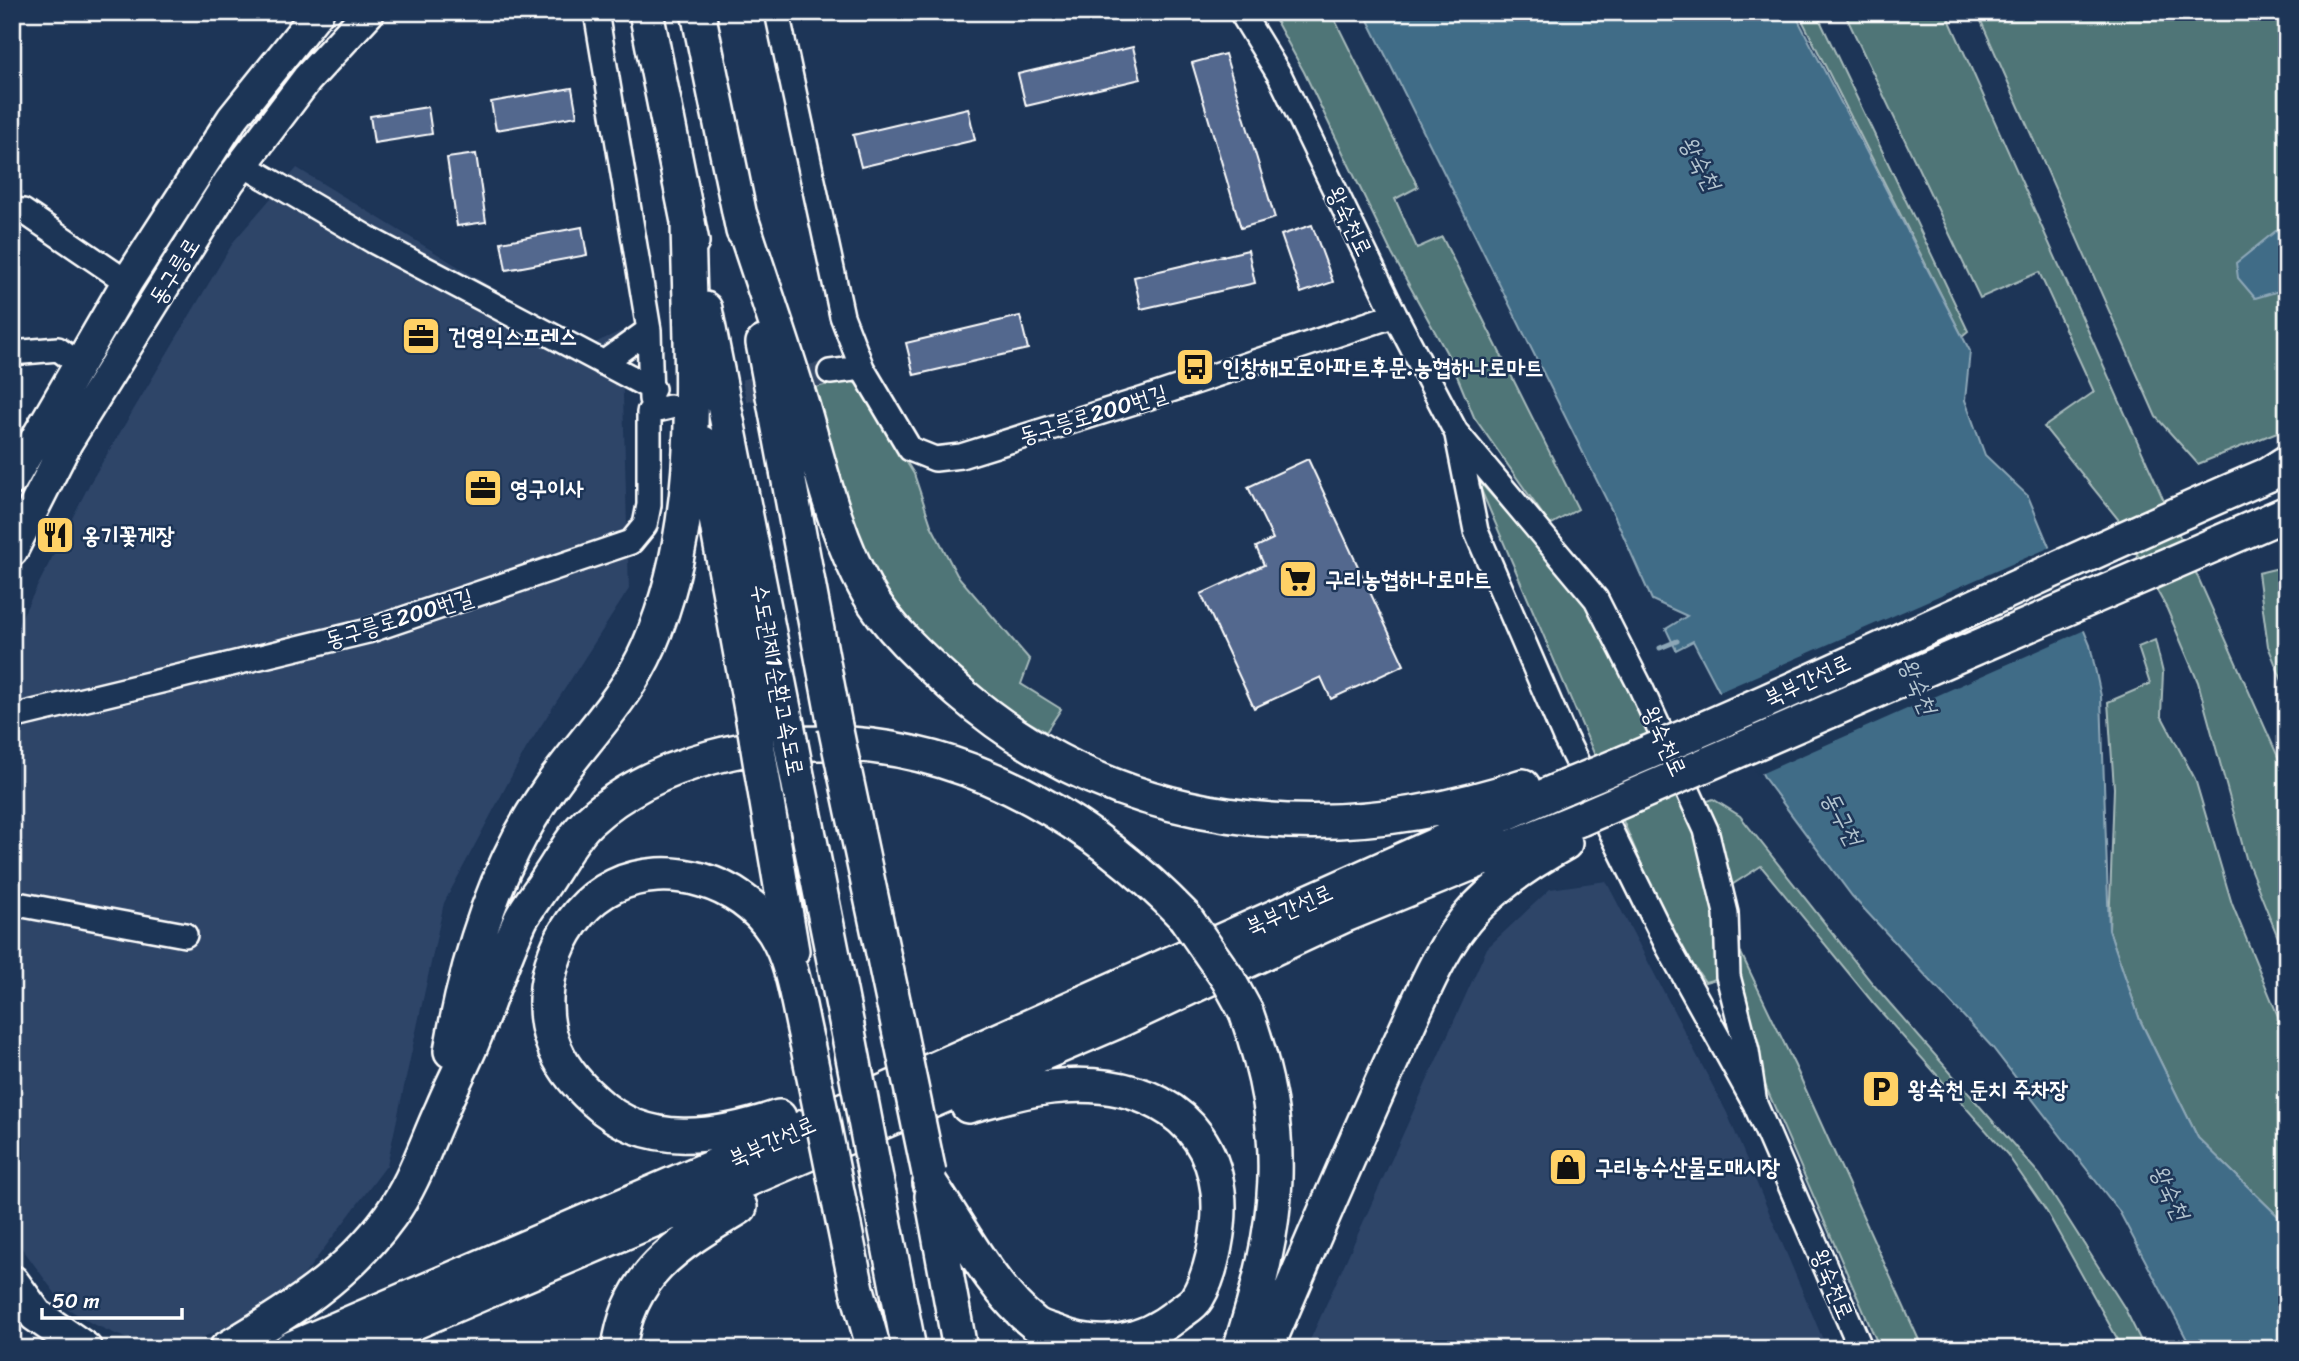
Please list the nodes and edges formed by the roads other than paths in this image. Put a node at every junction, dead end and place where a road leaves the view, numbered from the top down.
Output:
1 (318, 12) edge
2 (369, 12) edge
3 (596, 12) edge
4 (646, 12) edge
5 (698, 12) edge
6 (777, 12) edge
7 (1241, 12) edge
8 (242, 164) junction
9 (12, 210) edge
10 (739, 212) junction
11 (688, 221) junction
12 (127, 282) junction
13 (1395, 315) junction
14 (649, 330) junction
15 (12, 353) edge
16 (603, 363) junction
17 (79, 364) junction
18 (862, 368) junction
19 (830, 372) tunnel mouth
20 (690, 375) junction
21 (653, 389) junction
22 (1456, 432) junction
23 (2280, 468) edge
24 (12, 480) edge
25 (2286, 513) edge
26 (12, 551) edge
27 (12, 717) edge
28 (1562, 781) junction
29 (1583, 826) junction
30 (12, 903) edge
31 (185, 935) dead end
32 (1116, 1021) junction
33 (807, 1043) junction
34 (987, 1045) junction
35 (1755, 1104) junction
36 (968, 1106) junction
37 (441, 1112) junction
38 (929, 1178) junction
39 (740, 1207) junction
40 (12, 1282) edge
41 (856, 1289) junction
42 (407, 1325) junction
43 (225, 1347) edge
44 (85, 1349) edge
45 (290, 1349) edge
46 (352, 1349) edge
47 (619, 1349) edge
48 (859, 1349) edge
49 (874, 1349) edge
50 (909, 1349) edge
51 (960, 1349) edge
52 (1240, 1349) edge
53 (1266, 1349) edge
54 (1861, 1349) edge

1 - 12 main road, 동구릉로
2 - 8 main road, 동구릉로
3 - 14 street, 동구릉로200번길
4 - 11 highway, 수도권제1순환고속도로
5 - 10 highway, 수도권제1순환고속도로
6 - 18 street, 동구릉로200번길
7 - 13 street, 왕숙천로
8 - 16 street
8 - 26 main road, 동구릉로
9 - 12 street
10 - 28 highway
10 - 38 highway, 수도권제1순환고속도로, bridge
11 - 20 highway
11 - 50 highway, 수도권제1순환고속도로, bridge
12 - 17 main road, 동구릉로
13 - 18 street, 동구릉로200번길
13 - 22 street, 왕숙천로
14 - 16 street
14 - 21 street, 동구릉로200번길
15 - 17 street
16 - 21 street
17 - 24 main road, 동구릉로
18 - 19 street
20 - 33 highway, bridge
20 - 37 highway
21 - 27 street, 동구릉로200번길
22 - 35 street, 왕숙천로
22 - 35 street, 왕숙천로
23 - 28 highway, 북부간선로, bridge
25 - 29 highway, 북부간선로, bridge
28 - 34 highway, 북부간선로
29 - 32 highway, 북부간선로
29 - 53 highway
30 - 31 street
32 - 36 highway
32 - 42 highway, 북부간선로
33 - 34 highway
33 - 41 highway, bridge
34 - 45 highway, 북부간선로
35 - 54 street, 왕숙천로
36 - 38 highway
36 - 39 highway
37 - 43 highway
37 - 52 highway, bridge
38 - 51 highway, 수도권제1순환고속도로
39 - 42 highway
39 - 47 highway
40 - 44 highway
41 - 48 highway
41 - 49 highway
42 - 46 highway, 북부간선로

